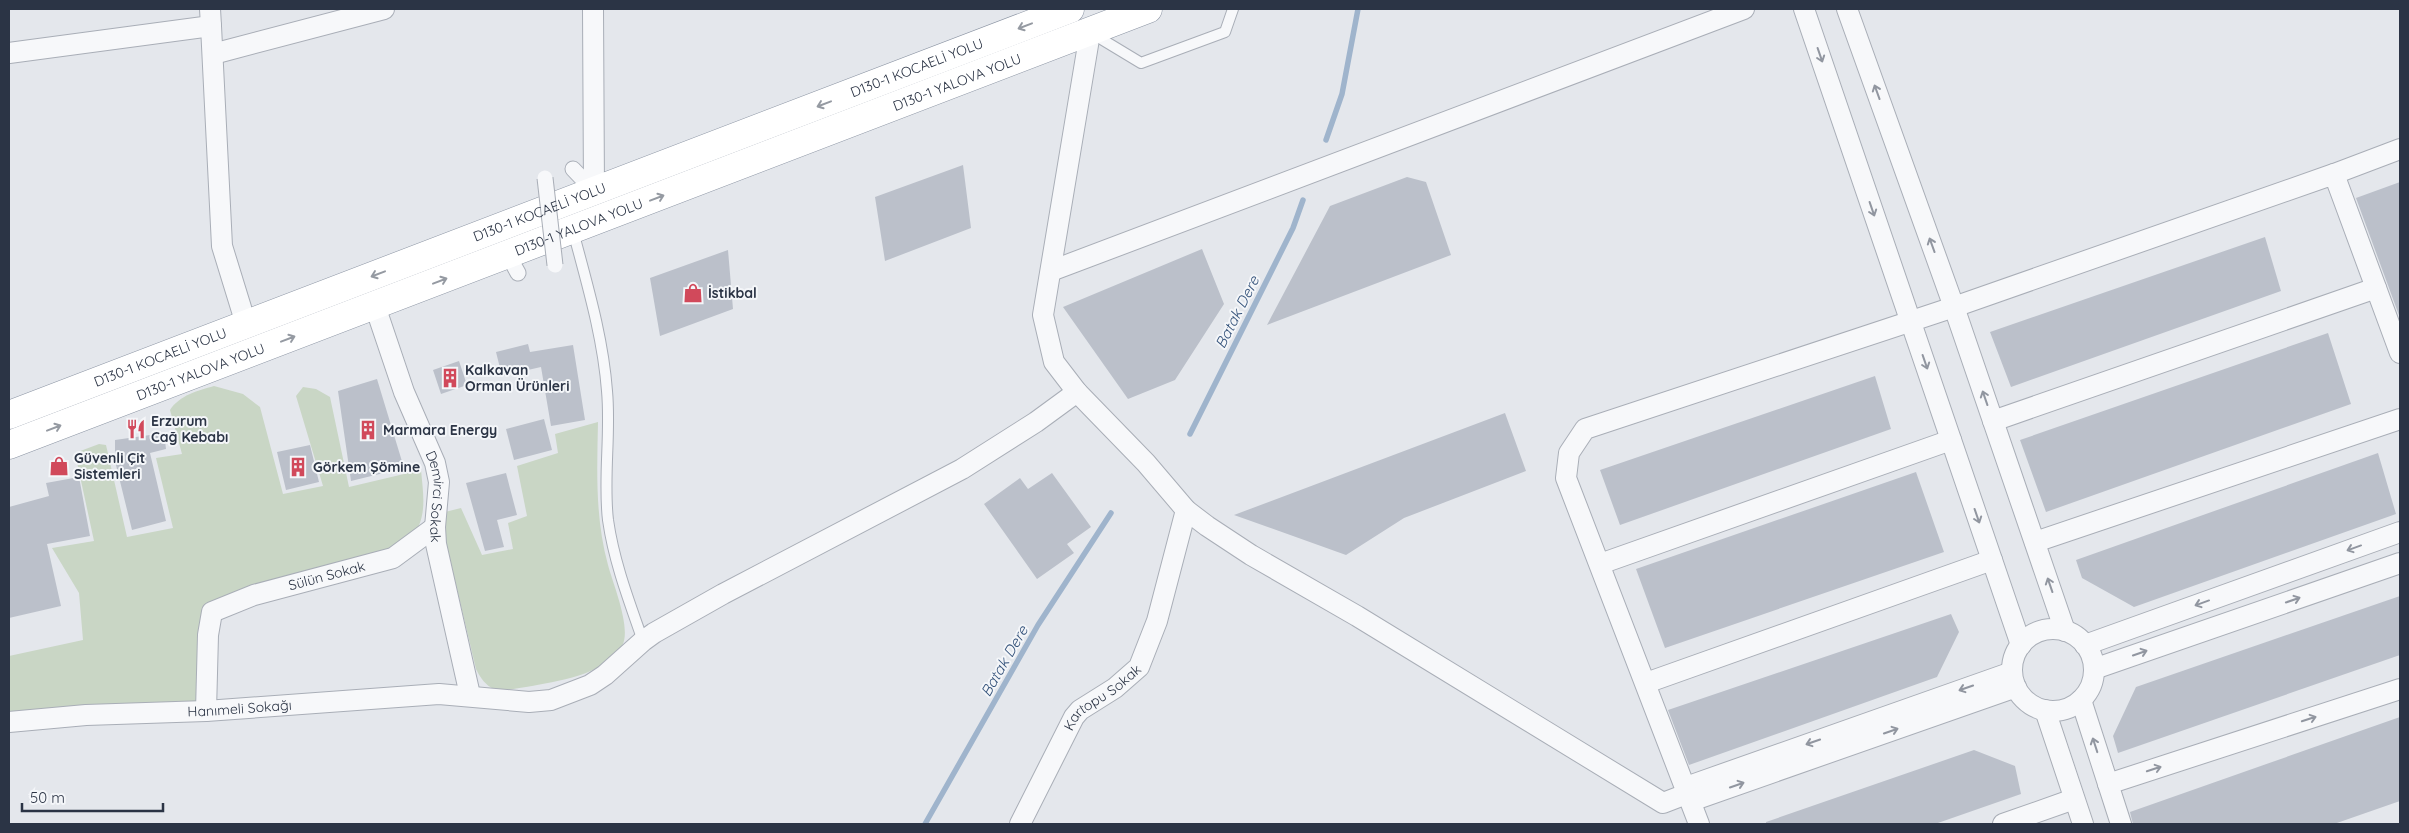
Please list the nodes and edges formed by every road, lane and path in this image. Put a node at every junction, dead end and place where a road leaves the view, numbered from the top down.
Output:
1 (384, 9) edge
2 (593, 9) edge
3 (1070, 9) edge
4 (1148, 9) edge
5 (1233, 9) edge
6 (1744, 9) edge
7 (1804, 9) edge
8 (1847, 9) edge
9 (211, 18) edge
10 (1090, 33) junction
11 (9, 54) edge
12 (213, 54) junction
13 (2400, 149) edge
14 (573, 169) dead end
15 (2334, 174) junction
16 (545, 178) dead end
17 (594, 191) junction
18 (573, 230) junction
19 (555, 265) dead end
20 (1051, 271) junction
21 (2376, 288) junction
22 (375, 306) junction
23 (1954, 307) junction
24 (1911, 322) junction
25 (246, 324) junction
26 (2400, 353) edge
27 (1076, 392) junction
28 (9, 415) edge
29 (2400, 419) edge
30 (1993, 421) junction
31 (1951, 440) junction
32 (9, 445) edge
33 (1186, 510) junction
34 (435, 527) junction
35 (2400, 532) edge
36 (2035, 542) junction
37 (1992, 560) junction
38 (2400, 563) edge
39 (1600, 564) junction
40 (2065, 631) junction
41 (643, 641) junction
42 (2020, 645) junction
43 (2085, 645) junction
44 (2094, 669) junction
45 (2014, 679) junction
46 (1646, 683) junction
47 (2400, 689) edge
48 (470, 695) junction
49 (2081, 700) junction
50 (2045, 710) junction
51 (206, 711) junction
52 (9, 722) edge
53 (2108, 784) junction
54 (1689, 793) junction
55 (2074, 799) junction
56 (1020, 824) edge
57 (1699, 824) edge
58 (2003, 824) edge
59 (2083, 824) edge
60 (2121, 824) edge

1 - 12 street
2 - 17 street
3 -> 17 highway, D130-1 KOCAELİ YOLU
4 - 10 highway, D130-1 YALOVA YOLU
5 - 10 lane
6 - 20 street
7 -> 24 street
23 -> 8 street
9 - 11 street
9 - 12 street
18 -> 10 highway, D130-1 YALOVA YOLU
10 - 20 street
12 - 25 street
13 - 15 street
14 - 17 street
15 - 21 street
15 - 23 street
16 - 19 street, bridge
17 -> 25 highway, D130-1 KOCAELİ YOLU
22 -> 18 highway, D130-1 YALOVA YOLU
18 - 41 lane
20 - 27 street
21 - 26 street
21 - 30 street
32 -> 22 highway, D130-1 YALOVA YOLU
22 - 34 street, Demirci Sokak
23 - 24 street
30 -> 23 street
24 -> 31 street
24 - 39 street
25 - 28 highway, D130-1 KOCAELİ YOLU
27 - 33 street
27 - 41 street, Hanımeli Sokağı
29 - 36 street
30 - 36 street
31 -> 37 street
31 - 39 street
33 - 54 street
33 - 56 street, Kartopu Sokak
34 - 48 street, Demirci Sokak
34 - 51 street, Sülün Sokak
35 -> 43 street
40 -> 36 street
37 - 42 street
37 - 46 street
44 -> 38 street
39 - 46 street
40 - 42 street
40 - 43 street
41 - 48 street, Hanımeli Sokağı
42 - 45 street
43 - 44 street
44 - 49 street
45 - 50 street
45 - 54 street
46 - 54 street
53 -> 47 street
48 - 51 street, Hanımeli Sokağı
49 - 50 street
53 -> 49 street
50 - 55 street
51 - 52 street, Hanımeli Sokağı
53 - 60 street
54 - 57 street
55 - 58 street
55 - 59 street

